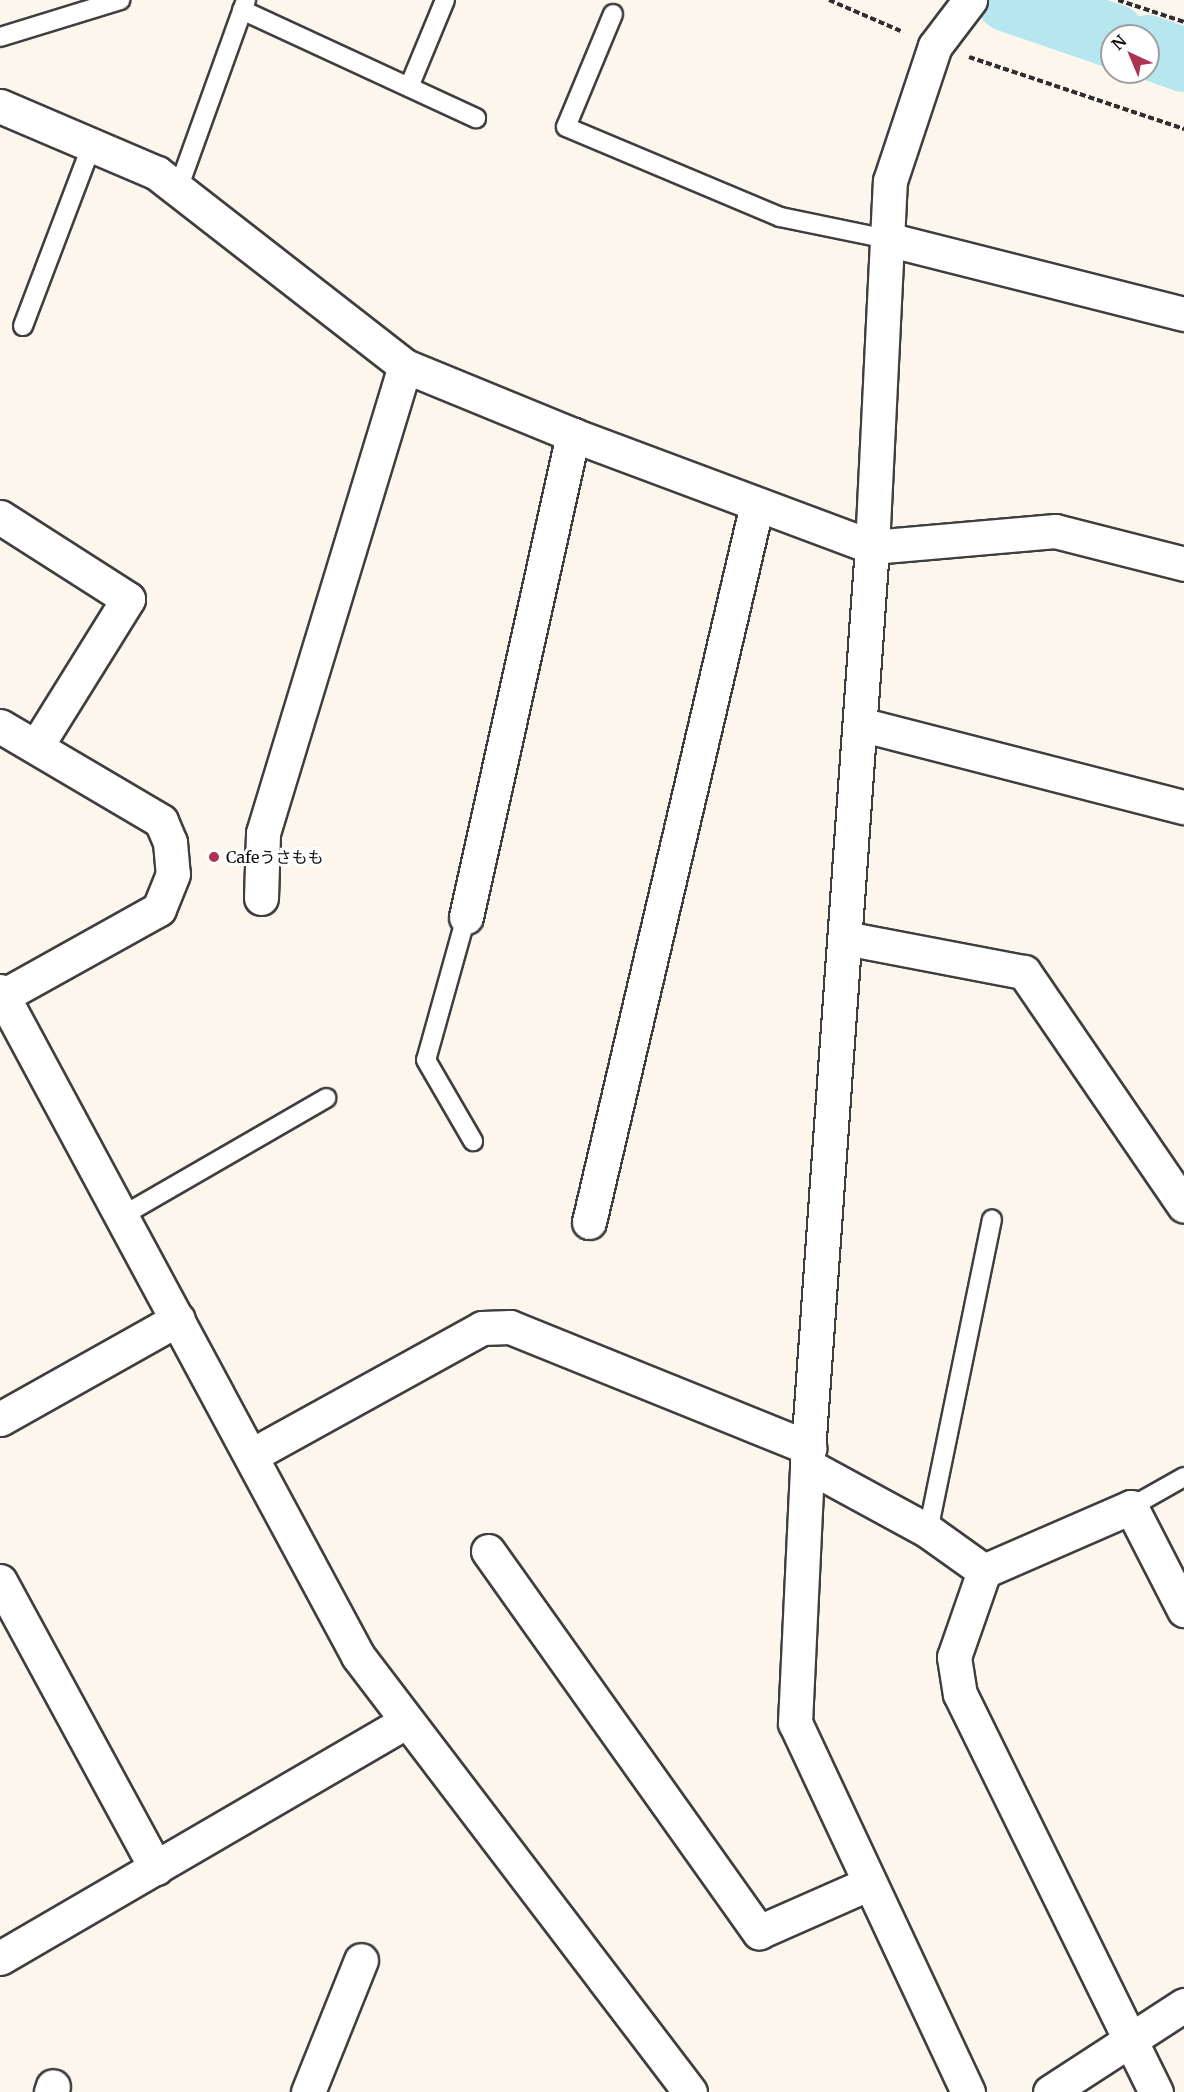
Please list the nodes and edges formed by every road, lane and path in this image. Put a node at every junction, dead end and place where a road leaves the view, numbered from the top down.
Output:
1 (120, 0) edge
2 (444, 0) edge
3 (829, 0) edge
4 (969, 0) edge
5 (1118, 0) edge
6 (244, 5) edge
7 (613, 14) dead end
8 (1184, 22) edge
9 (0, 37) edge
10 (939, 38) junction
11 (409, 87) junction
12 (0, 106) edge
13 (476, 118) dead end
14 (1184, 129) edge
15 (92, 144) junction
16 (178, 189) junction
17 (886, 239) junction
18 (1184, 314) edge
19 (23, 326) dead end
20 (405, 366) junction
21 (573, 435) junction
22 (756, 504) junction
23 (0, 517) edge
24 (872, 547) junction
25 (1184, 564) edge
26 (860, 724) junction
27 (0, 726) edge
28 (37, 745) junction
29 (1184, 807) edge
30 (261, 898) dead end
31 (466, 917) joint
32 (845, 938) junction
33 (1, 993) edge
34 (326, 1098) dead end
35 (473, 1141) dead end
36 (1184, 1206) edge
37 (122, 1216) junction
38 (992, 1219) dead end
39 (589, 1222) dead end
40 (178, 1319) junction
41 (0, 1419) edge
42 (252, 1455) junction
43 (808, 1456) junction
44 (1184, 1477) edge
45 (1131, 1507) junction
46 (928, 1532) junction
47 (488, 1551) dead end
48 (984, 1571) junction
49 (0, 1581) edge
50 (1184, 1610) edge
51 (405, 1722) junction
52 (156, 1868) junction
53 (870, 1883) junction
54 (0, 1958) edge
55 (361, 1959) dead end
56 (1184, 2005) edge
57 (1130, 2040) junction
58 (308, 2092) edge
59 (690, 2092) edge
60 (968, 2092) edge
61 (1050, 2092) edge
62 (1156, 2092) edge

1 - 9 lane
2 - 11 lane
3 - 10 path
4 - 10 street
5 - 8 path
6 - 11 lane
6 - 16 lane
7 - 17 lane
10 - 14 path
10 - 17 street
11 - 13 lane
12 - 15 street
15 - 16 street
15 - 19 lane
16 - 20 street
17 - 18 street
17 - 24 street
20 - 21 street
20 - 30 street
21 - 22 street
21 - 31 street
22 - 24 street
22 - 39 street
23 - 28 street
24 - 25 street
24 - 26 street
26 - 29 street
26 - 32 street
27 - 28 street
28 - 33 street
31 - 35 lane
32 - 36 street
32 - 43 street
33 - 37 street
34 - 37 lane
37 - 40 street
38 - 46 lane
40 - 41 street
40 - 42 street
42 - 43 street
42 - 51 street
43 - 46 street
43 - 53 street
44 - 45 lane
45 - 48 street
45 - 50 street
46 - 48 street
47 - 53 street
48 - 57 street
49 - 52 street
51 - 52 street
51 - 59 street
52 - 54 street
53 - 60 street
55 - 58 street
56 - 57 street
57 - 61 street
57 - 62 street

